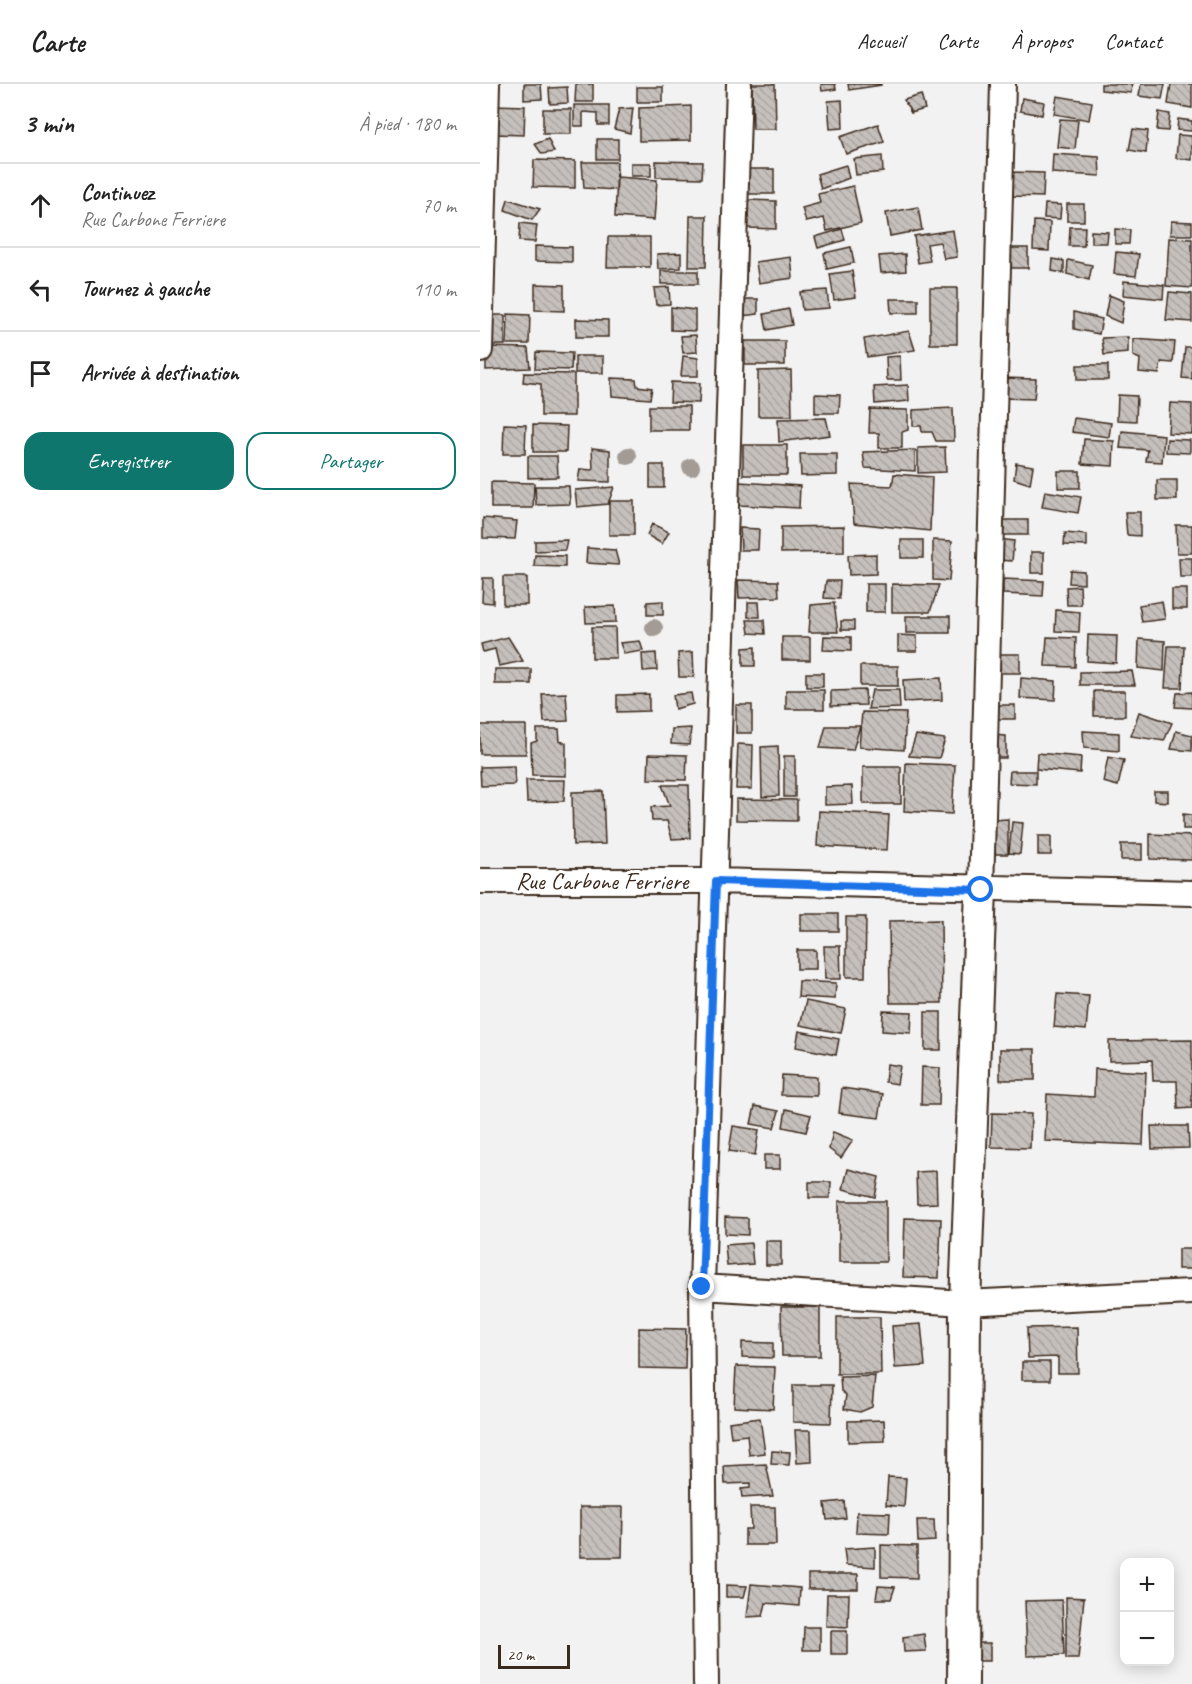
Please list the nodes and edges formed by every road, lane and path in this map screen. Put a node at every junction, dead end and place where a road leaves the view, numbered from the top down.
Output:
1 (487, 84) edge
2 (739, 84) edge
3 (1003, 84) edge
4 (480, 351) edge
5 (480, 880) edge
6 (716, 881) junction
7 (981, 890) junction
8 (1192, 893) edge
9 (702, 1287) junction
10 (1192, 1292) edge
11 (965, 1304) junction
12 (706, 1684) edge
13 (963, 1684) edge

1 - 4 street
2 - 6 street
3 - 7 street
5 - 6 street, Rue Carbone Ferriere
6 - 7 street, Rue Carbone Ferriere
6 - 9 street
7 - 8 street, Rue Carbone Ferriere
7 - 11 street
9 - 11 street
9 - 12 street
10 - 11 street
11 - 13 street

